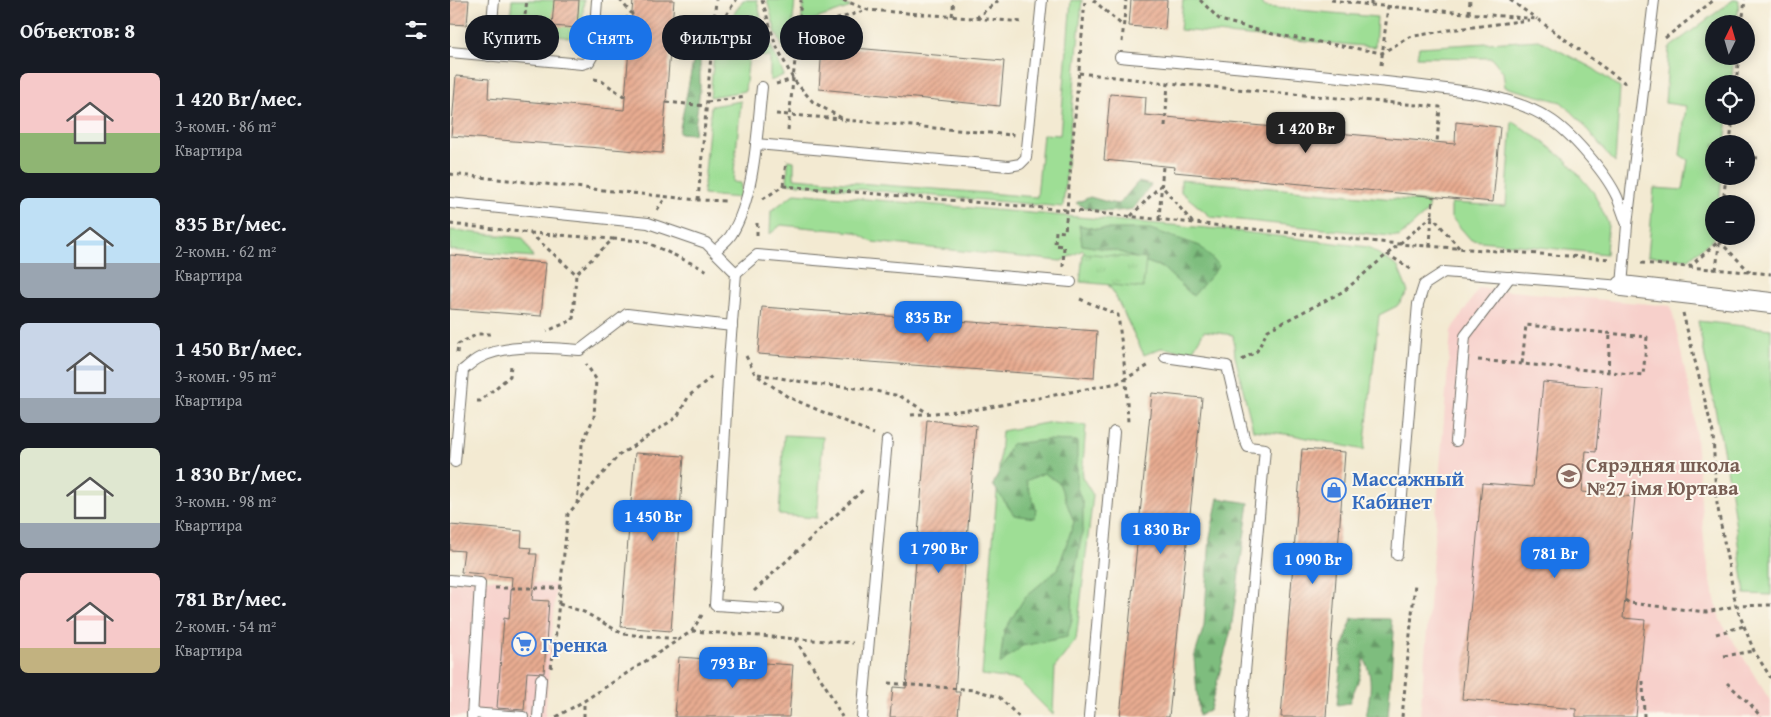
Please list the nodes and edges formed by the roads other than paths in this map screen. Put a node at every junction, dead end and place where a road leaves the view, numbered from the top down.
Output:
1 (494, 0) edge
2 (598, 0) edge
3 (1042, 0) edge
4 (1654, 0) edge
5 (493, 15) edge
6 (450, 52) edge
7 (465, 54) edge
8 (1120, 57) road end
9 (536, 60) edge
10 (762, 87) dead end
11 (756, 144) junction
12 (450, 203) edge
13 (1627, 225) junction
14 (715, 251) junction
15 (1510, 277) junction
16 (736, 278) junction
17 (1071, 282) dead end
18 (1622, 286) junction
19 (1771, 303) edge
20 (732, 326) junction
21 (1164, 357) dead end
22 (1114, 432) dead end
23 (887, 440) road end
24 (1456, 441) dead end
25 (456, 462) dead end
26 (1397, 555) dead end
27 (450, 580) edge
28 (778, 609) dead end
29 (541, 679) road end
30 (472, 715) edge
31 (523, 717) edge
32 (538, 717) edge
33 (862, 717) edge
34 (1089, 717) edge
35 (1241, 717) edge

1 - 5 lane
2 - 9 lane
3 - 11 lane
4 - 13 lane
6 - 7 lane
8 - 13 lane
10 - 11 lane
11 - 14 lane
12 - 14 lane
13 - 18 lane
14 - 16 lane
15 - 18 lane
15 - 24 lane
15 - 26 lane
16 - 17 lane
16 - 20 lane
18 - 19 street
20 - 25 lane
20 - 28 lane
21 - 35 lane
22 - 34 lane
23 - 33 lane
27 - 30 lane
29 - 32 lane
30 - 31 lane

